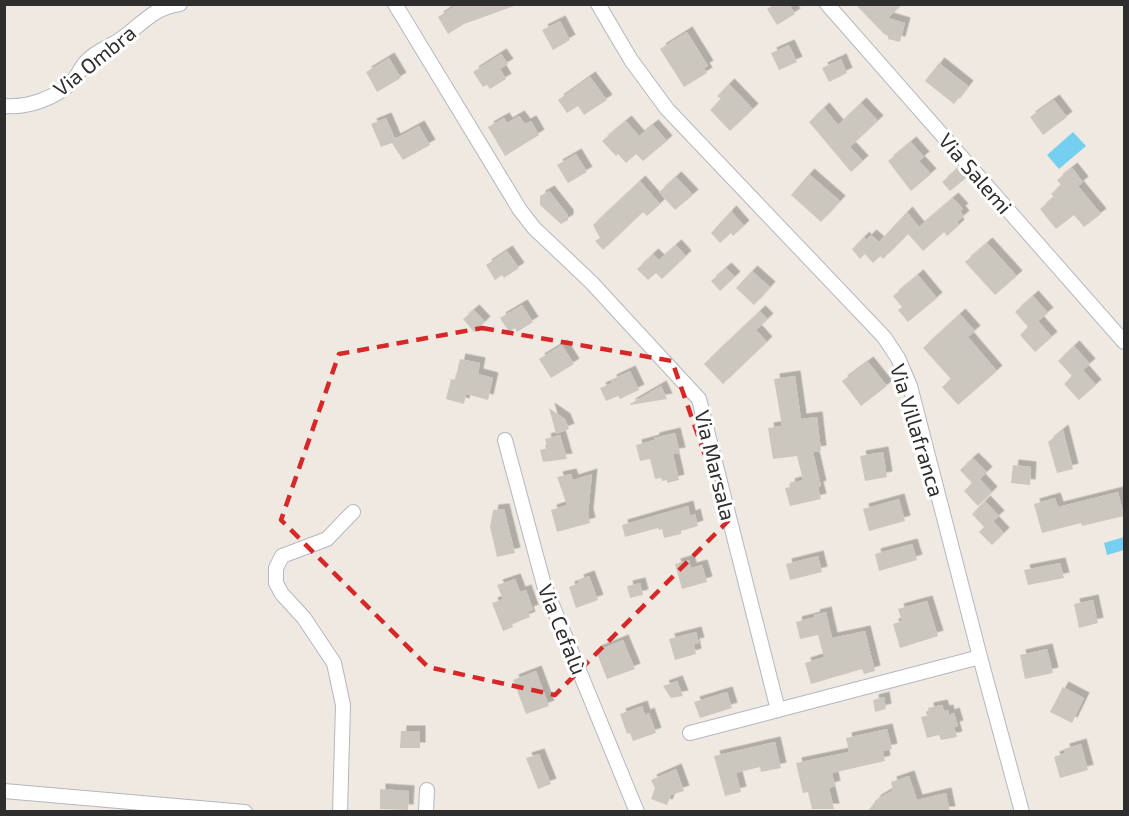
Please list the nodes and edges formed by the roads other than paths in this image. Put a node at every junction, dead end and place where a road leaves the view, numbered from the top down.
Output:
1 (180, 4) edge
2 (395, 4) edge
3 (598, 4) edge
4 (826, 4) edge
5 (4, 106) edge
6 (1125, 342) edge
7 (505, 440) dead end
8 (353, 513) dead end
9 (980, 657) junction
10 (778, 710) junction
11 (690, 733) dead end
12 (428, 790) dead end
13 (4, 791) edge
14 (245, 812) edge
15 (340, 812) edge
16 (426, 812) edge
17 (637, 812) edge
18 (1022, 812) edge

1 - 5 street, Via Ombra
2 - 10 street, Via Marsala
3 - 9 street, Via Villafranca
4 - 6 street, Via Salemi
7 - 17 street, Via Cefalù
8 - 15 street
9 - 10 street
9 - 18 street, Via Villafranca
10 - 11 street
12 - 16 street
13 - 14 street

